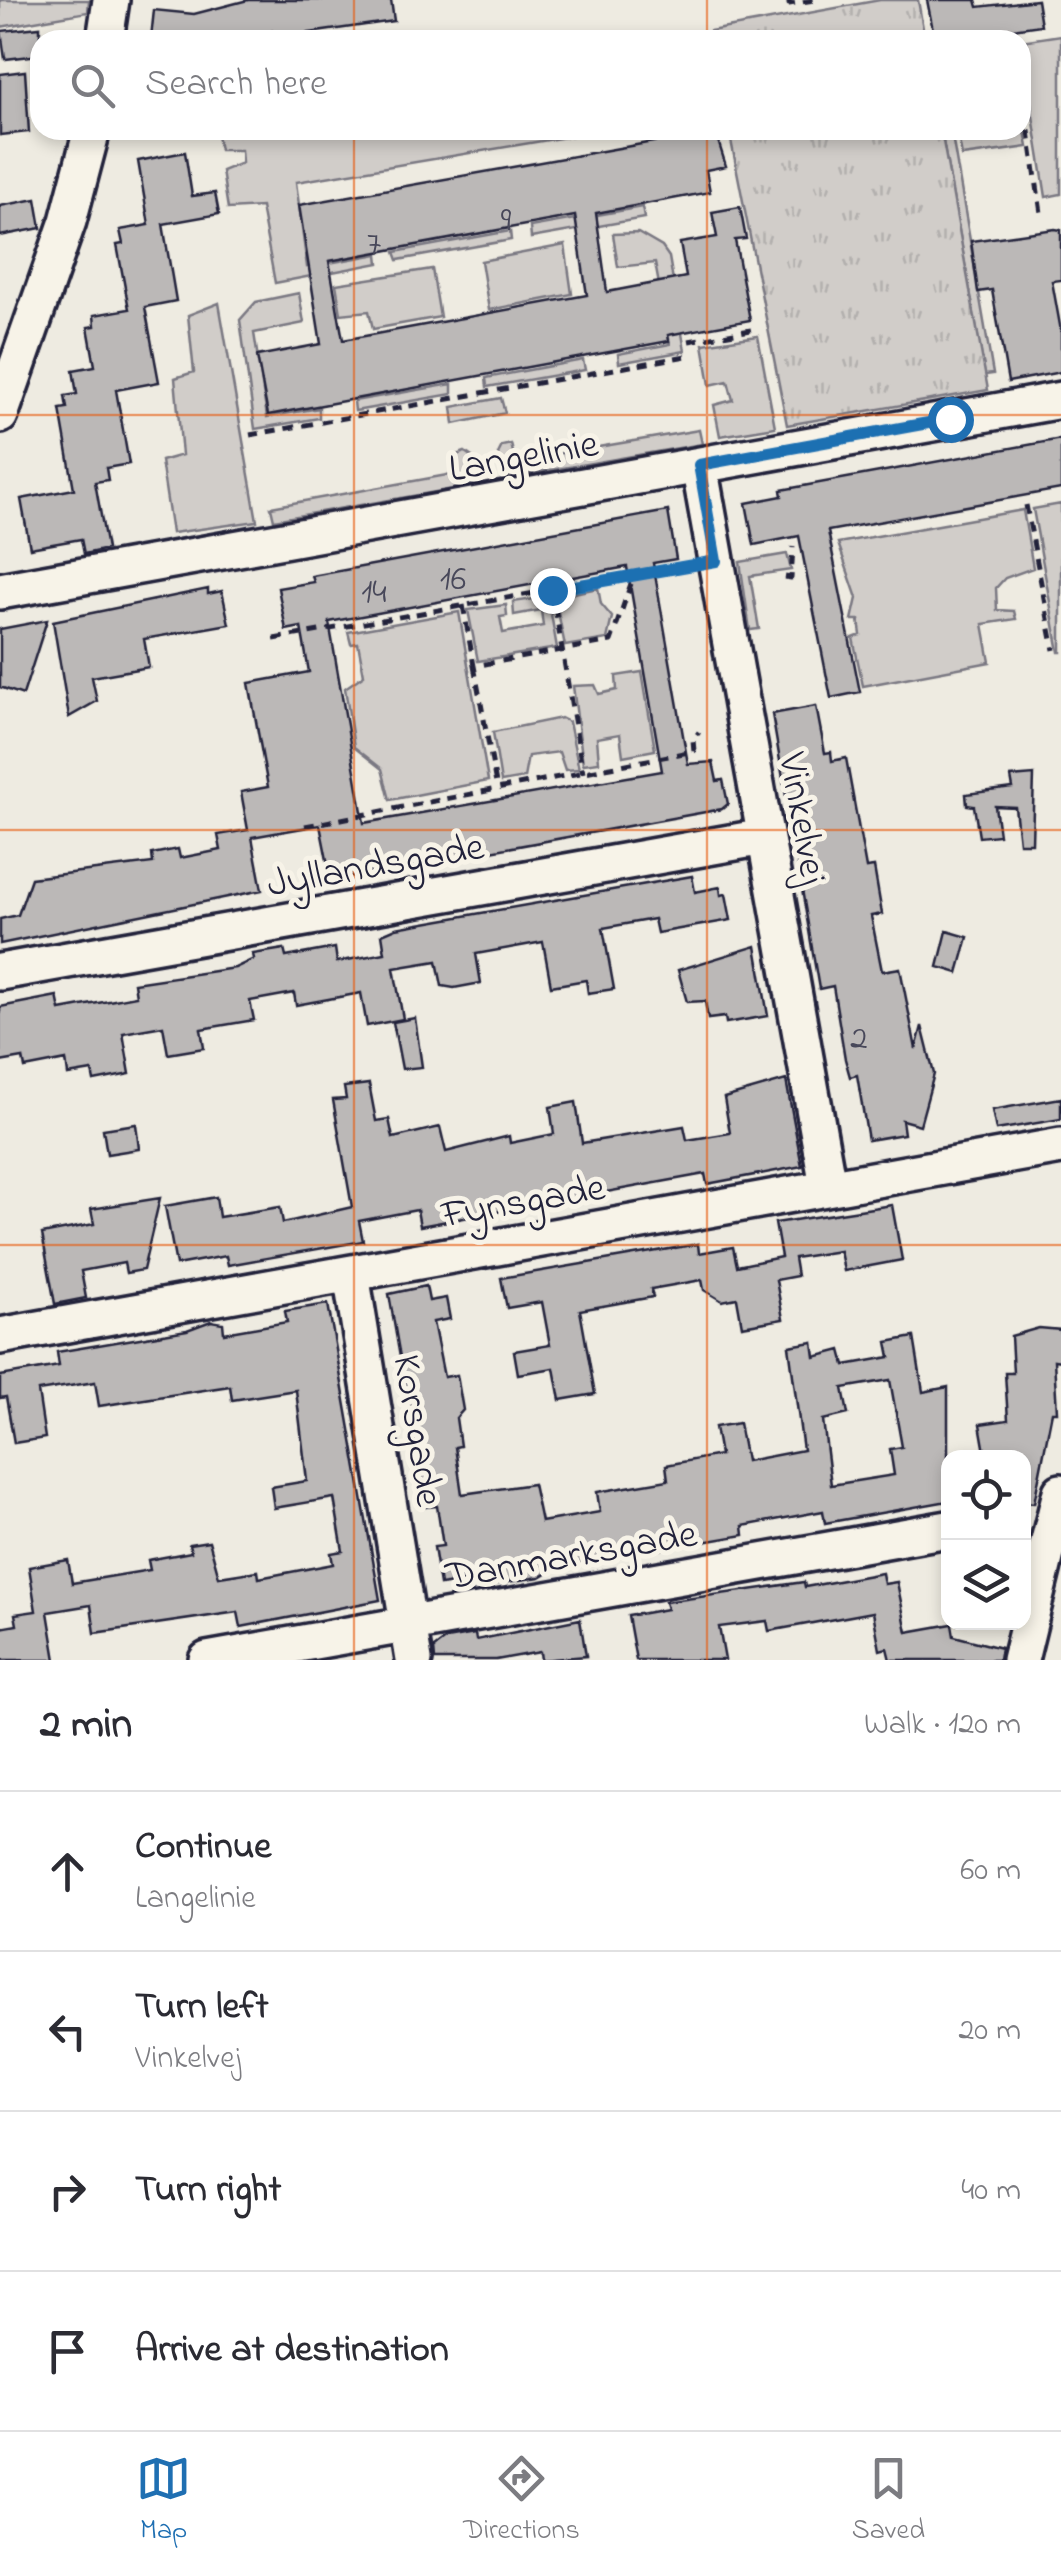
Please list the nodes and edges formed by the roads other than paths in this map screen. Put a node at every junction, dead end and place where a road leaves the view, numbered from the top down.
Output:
1 (110, 0) edge
2 (106, 30) edge
3 (89, 140) edge
4 (1061, 400) edge
5 (0, 415) edge
6 (699, 465) junction
7 (0, 590) edge
8 (764, 836) junction
9 (0, 972) edge
10 (1061, 1146) edge
11 (828, 1186) junction
12 (350, 1274) junction
13 (0, 1336) edge
14 (1047, 1506) edge
15 (941, 1530) edge
16 (1046, 1612) edge
17 (412, 1643) edge
18 (207, 1660) edge
19 (1020, 1660) edge

1 - 2 street
3 - 5 street
4 - 6 street, Langelinie
6 - 7 street, Langelinie
6 - 8 street, Vinkelvej
8 - 9 street, Jyllandsgade
8 - 11 street, Vinkelvej
10 - 11 street, Fynsgade
11 - 12 street, Fynsgade
12 - 13 street, Fynsgade
12 - 17 street, Korsgade
14 - 16 street
15 - 17 street, Danmarksgade
16 - 19 street
17 - 18 street, Danmarksgade

